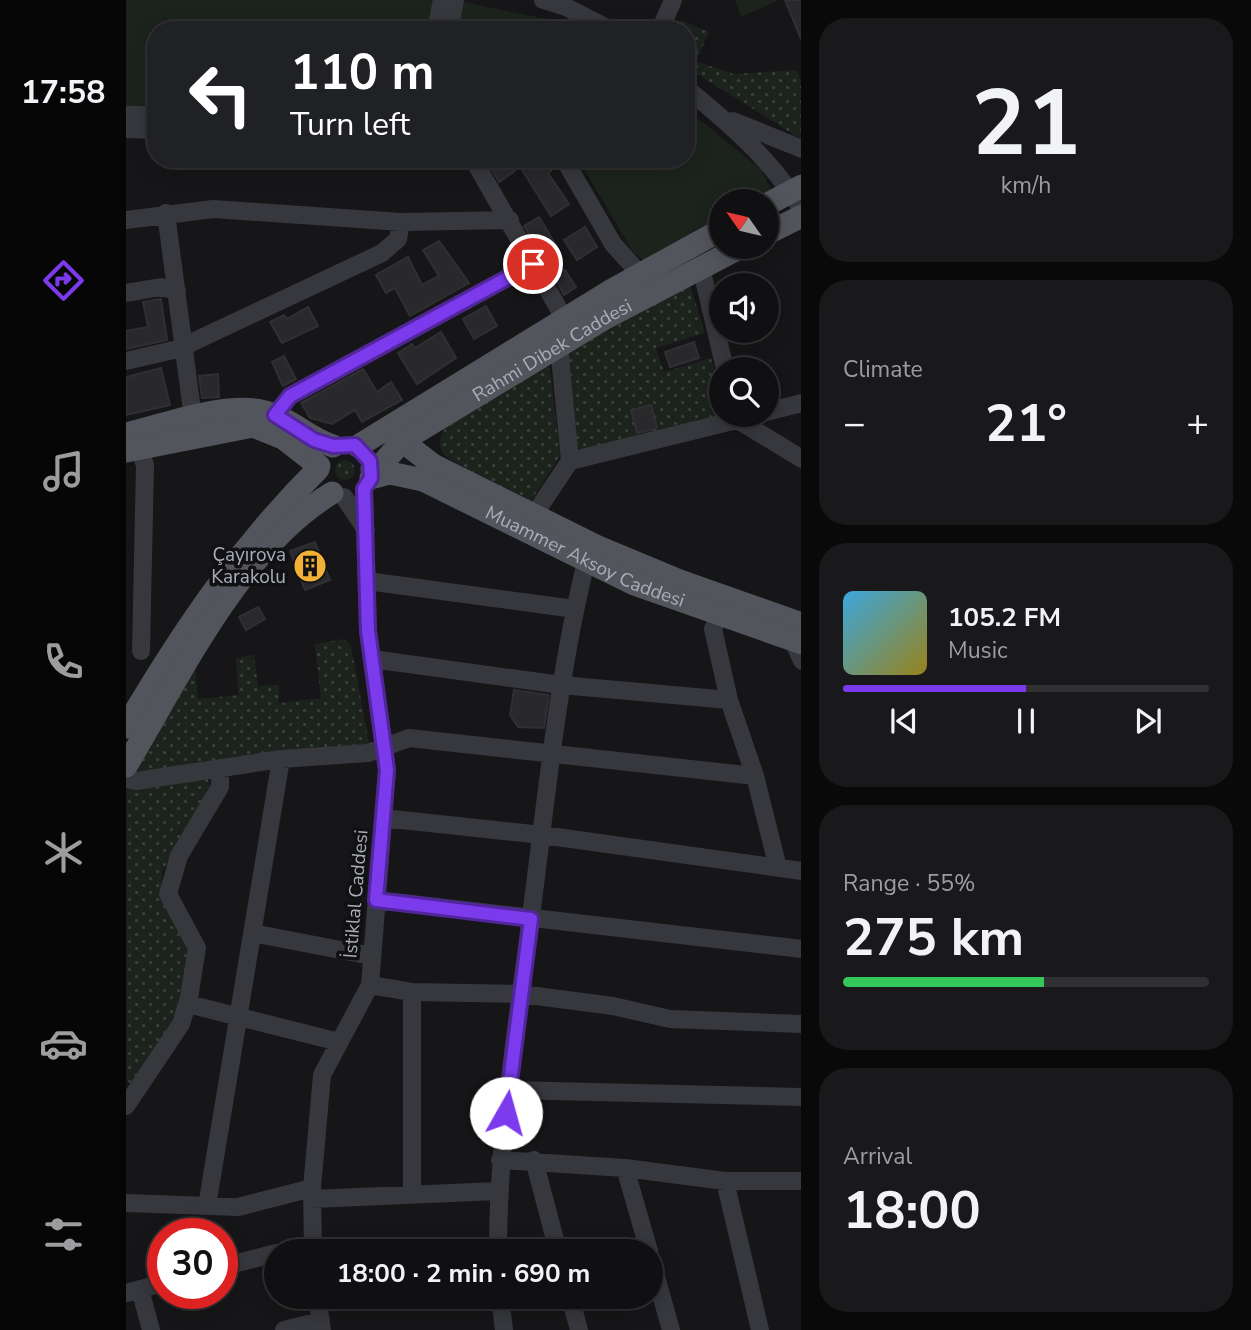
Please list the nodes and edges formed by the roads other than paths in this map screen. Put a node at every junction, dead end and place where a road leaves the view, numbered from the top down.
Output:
1 (442, 0) edge
2 (455, 0) edge
3 (542, 0) edge
4 (673, 0) edge
5 (438, 21) edge
6 (451, 21) edge
7 (593, 21) edge
8 (664, 21) edge
9 (695, 96) edge
10 (716, 113) junction
11 (126, 115) edge
12 (147, 116) edge
13 (126, 129) edge
14 (147, 130) edge
15 (801, 149) edge
16 (478, 168) edge
17 (569, 168) edge
18 (798, 196) edge
19 (779, 201) edge
20 (166, 213) junction
21 (801, 216) edge
22 (126, 220) edge
23 (510, 220) junction
24 (401, 222) junction
25 (779, 227) edge
26 (709, 237) edge
27 (717, 259) edge
28 (533, 264) junction
29 (701, 267) junction
30 (640, 274) junction
31 (177, 291) junction
32 (126, 293) edge
33 (564, 318) junction
34 (184, 346) junction
35 (559, 346) junction
36 (722, 357) edge
37 (126, 361) edge
38 (801, 403) edge
39 (779, 409) edge
40 (275, 415) junction
41 (193, 418) junction
42 (436, 421) junction
43 (709, 424) edge
44 (752, 427) edge
45 (395, 435) junction
46 (130, 444) edge
47 (333, 446) junction
48 (358, 446) junction
49 (801, 459) edge
50 (570, 461) junction
51 (319, 467) junction
52 (440, 468) junction
53 (357, 485) junction
54 (534, 515) junction
55 (586, 562) junction
56 (367, 581) junction
57 (575, 609) junction
58 (719, 616) junction
59 (799, 642) edge
60 (134, 648) edge
61 (372, 659) junction
62 (164, 662) junction
63 (561, 685) junction
64 (729, 700) junction
65 (126, 727) edge
66 (386, 744) junction
67 (552, 755) junction
68 (281, 759) junction
69 (126, 766) edge
70 (220, 768) junction
71 (755, 776) junction
72 (126, 778) edge
73 (383, 818) junction
74 (542, 835) junction
75 (778, 868) junction
76 (801, 871) edge
77 (376, 900) junction
78 (531, 919) junction
79 (252, 933) junction
80 (801, 949) edge
81 (372, 956) junction
82 (370, 985) junction
83 (412, 992) junction
84 (521, 994) junction
85 (188, 1004) junction
86 (238, 1017) junction
87 (801, 1024) edge
88 (339, 1042) junction
89 (509, 1090) junction
90 (801, 1097) edge
91 (126, 1106) edge
92 (500, 1160) junction
93 (534, 1160) junction
94 (625, 1168) junction
95 (725, 1181) junction
96 (801, 1181) edge
97 (498, 1191) junction
98 (312, 1193) junction
99 (412, 1194) junction
100 (126, 1203) edge
101 (207, 1206) junction
102 (312, 1239) edge
103 (498, 1239) edge
104 (555, 1239) edge
105 (646, 1239) edge
106 (264, 1256) edge
107 (238, 1264) edge
108 (133, 1291) edge
109 (663, 1302) edge
110 (501, 1309) edge
111 (573, 1309) edge
112 (321, 1326) edge
113 (151, 1330) edge
114 (284, 1330) edge
115 (504, 1330) edge
116 (579, 1330) edge
117 (671, 1330) edge
118 (760, 1330) edge

1 - 5 street
2 - 6 street
3 - 7 street
4 - 8 street
9 - 10 street
10 - 15 street
10 - 18 street
11 - 12 street
13 - 14 street
16 - 23 street
17 - 30 street
18 - 19 main road
20 - 22 street
20 - 24 street
20 - 31 street
21 - 25 main road
23 - 24 street
23 - 28 street
24 - 34 street
26 - 30 main road, Rahmi Dibek Caddesi
27 - 29 main road, Rahmi Dibek Caddesi
28 - 33 street
28 - 40 street
29 - 35 main road, Rahmi Dibek Caddesi
29 - 36 street
30 - 33 main road, Rahmi Dibek Caddesi
31 - 32 street
31 - 34 street
33 - 45 main road, Rahmi Dibek Caddesi
34 - 37 street
34 - 41 street
35 - 42 main road, Rahmi Dibek Caddesi
35 - 50 street
38 - 39 street
40 - 41 main road
40 - 47 main road
41 - 46 main road
42 - 45 main road, Rahmi Dibek Caddesi
42 - 52 main road
43 - 50 street
44 - 49 street
45 - 48 main road, Rahmi Dibek Caddesi
45 - 52 main road
45 - 53 main road, Rahmi Dibek Caddesi
46 - 51 main road
46 - 60 street
47 - 48 main road, Rahmi Dibek Caddesi
47 - 51 main road
48 - 53 main road
50 - 54 street
51 - 53 main road
51 - 62 main road
52 - 54 main road
53 - 55 main road, Muammer Aksoy Caddesi
53 - 56 street, İstiklal Caddesi
53 - 69 main road, Rahmi Dibek Caddesi
54 - 59 main road
55 - 57 street
55 - 58 main road, Muammer Aksoy Caddesi
56 - 57 street
56 - 61 street, İstiklal Caddesi
57 - 63 street
58 - 59 main road, Muammer Aksoy Caddesi
58 - 64 street
60 - 62 street
61 - 63 street
61 - 66 street, İstiklal Caddesi
62 - 65 main road
63 - 64 street
63 - 67 street
64 - 71 street
66 - 67 street
66 - 68 street
66 - 73 street, İstiklal Caddesi
67 - 71 street
67 - 74 street
68 - 70 street
68 - 79 street
70 - 72 street
70 - 85 street
71 - 75 street
73 - 74 street
73 - 77 street, İstiklal Caddesi
74 - 75 street
74 - 78 street
75 - 76 street
77 - 78 street
77 - 81 street, İstiklal Caddesi
78 - 80 street
78 - 84 street
79 - 81 street
79 - 86 street
81 - 82 street, İstiklal Caddesi
82 - 83 street
82 - 88 street, İstiklal Caddesi
83 - 84 street
83 - 99 street
84 - 87 street
84 - 89 street
85 - 86 street
85 - 91 street
86 - 88 street
86 - 101 street
88 - 98 street, İstiklal Caddesi
89 - 90 street
89 - 92 street
92 - 93 street
92 - 97 street
93 - 94 street
93 - 104 street
94 - 95 street
94 - 105 street
95 - 96 street
95 - 118 street
97 - 99 street
97 - 103 street
98 - 99 street
98 - 101 street
98 - 102 street, İstiklal Caddesi
100 - 101 street
106 - 107 street
108 - 113 street
109 - 117 street
110 - 115 street
111 - 116 street
112 - 114 street

